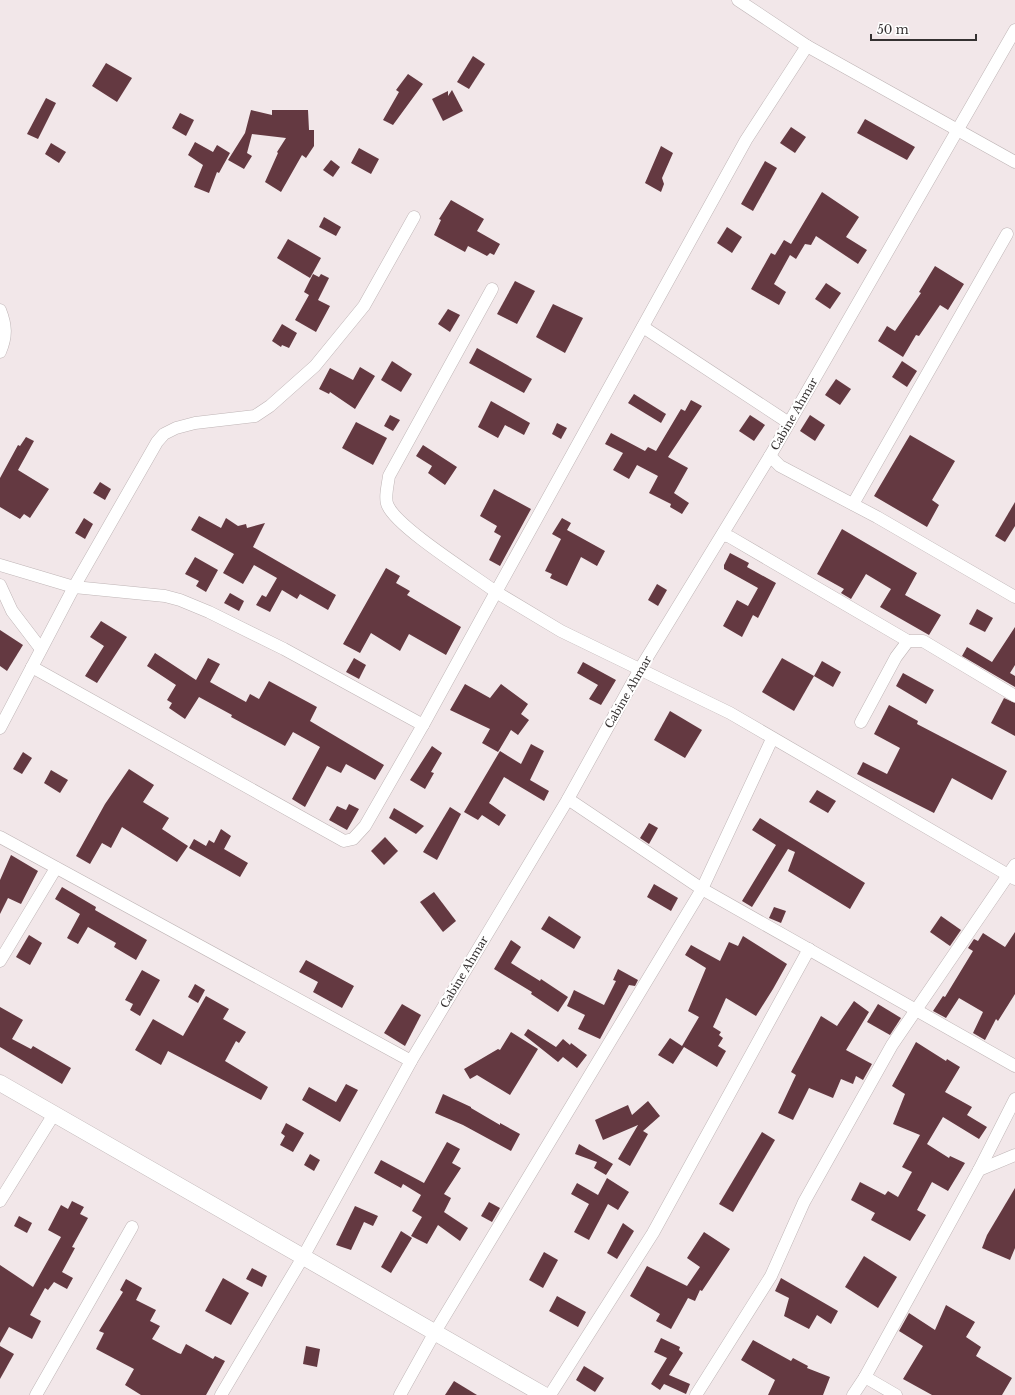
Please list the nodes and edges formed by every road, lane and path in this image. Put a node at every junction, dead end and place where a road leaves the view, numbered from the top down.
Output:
1 (738, 0) edge
2 (1015, 30) edge
3 (807, 46) junction
4 (956, 130) junction
5 (1015, 162) edge
6 (414, 217) dead end
7 (1006, 234) dead end
8 (492, 289) dead end
9 (0, 310) edge
10 (643, 327) junction
11 (0, 352) edge
12 (789, 423) junction
13 (770, 456) junction
14 (852, 504) junction
15 (723, 535) junction
16 (0, 565) edge
17 (0, 585) edge
18 (74, 586) junction
19 (496, 592) junction
20 (1015, 597) edge
21 (908, 641) junction
22 (41, 649) junction
23 (32, 667) junction
24 (640, 669) junction
25 (1015, 696) edge
26 (861, 722) dead end
27 (423, 725) junction
28 (0, 728) edge
29 (772, 739) junction
30 (568, 799) junction
31 (0, 837) edge
32 (56, 868) junction
33 (1013, 873) edge
34 (702, 889) junction
35 (809, 949) junction
36 (0, 961) edge
37 (917, 1009) junction
38 (411, 1062) junction
39 (1015, 1066) edge
40 (0, 1083) edge
41 (1015, 1099) edge
42 (54, 1114) junction
43 (1015, 1155) edge
44 (979, 1170) junction
45 (0, 1201) edge
46 (132, 1227) dead end
47 (303, 1257) junction
48 (435, 1332) junction
49 (865, 1377) junction
50 (36, 1395) edge
51 (221, 1395) edge
52 (400, 1395) edge
53 (544, 1395) edge
54 (550, 1395) edge
55 (696, 1395) edge
56 (854, 1395) edge
57 (896, 1395) edge

1 - 3 street
2 - 4 street, Cabine Ahmar
3 - 4 street
3 - 10 street
4 - 5 street
4 - 12 street, Cabine Ahmar
6 - 18 street
7 - 14 street
8 - 19 street
9 - 11 street
10 - 12 street
10 - 19 street
12 - 13 street, Cabine Ahmar
13 - 14 street
13 - 15 street, Cabine Ahmar
14 - 20 street
15 - 21 street
15 - 24 street, Cabine Ahmar
16 - 18 street
17 - 22 street
18 - 22 street
18 - 27 street
19 - 24 street
19 - 27 street
21 - 25 street
21 - 26 street
22 - 23 street
23 - 27 street
23 - 28 street
24 - 29 street
24 - 30 street, Cabine Ahmar
29 - 33 street
29 - 34 street
30 - 34 street
30 - 38 street, Cabine Ahmar
31 - 32 street
32 - 36 street
32 - 38 street
33 - 37 street
34 - 35 street
34 - 48 street
35 - 37 street
35 - 54 street
37 - 39 street
37 - 55 street
38 - 47 street, Cabine Ahmar
40 - 42 street
41 - 44 street
42 - 45 street
42 - 47 street
43 - 44 street
44 - 49 street
46 - 50 street
47 - 48 street
47 - 51 street, Cabine Ahmar
48 - 52 street
48 - 53 street
49 - 56 street
49 - 57 street

